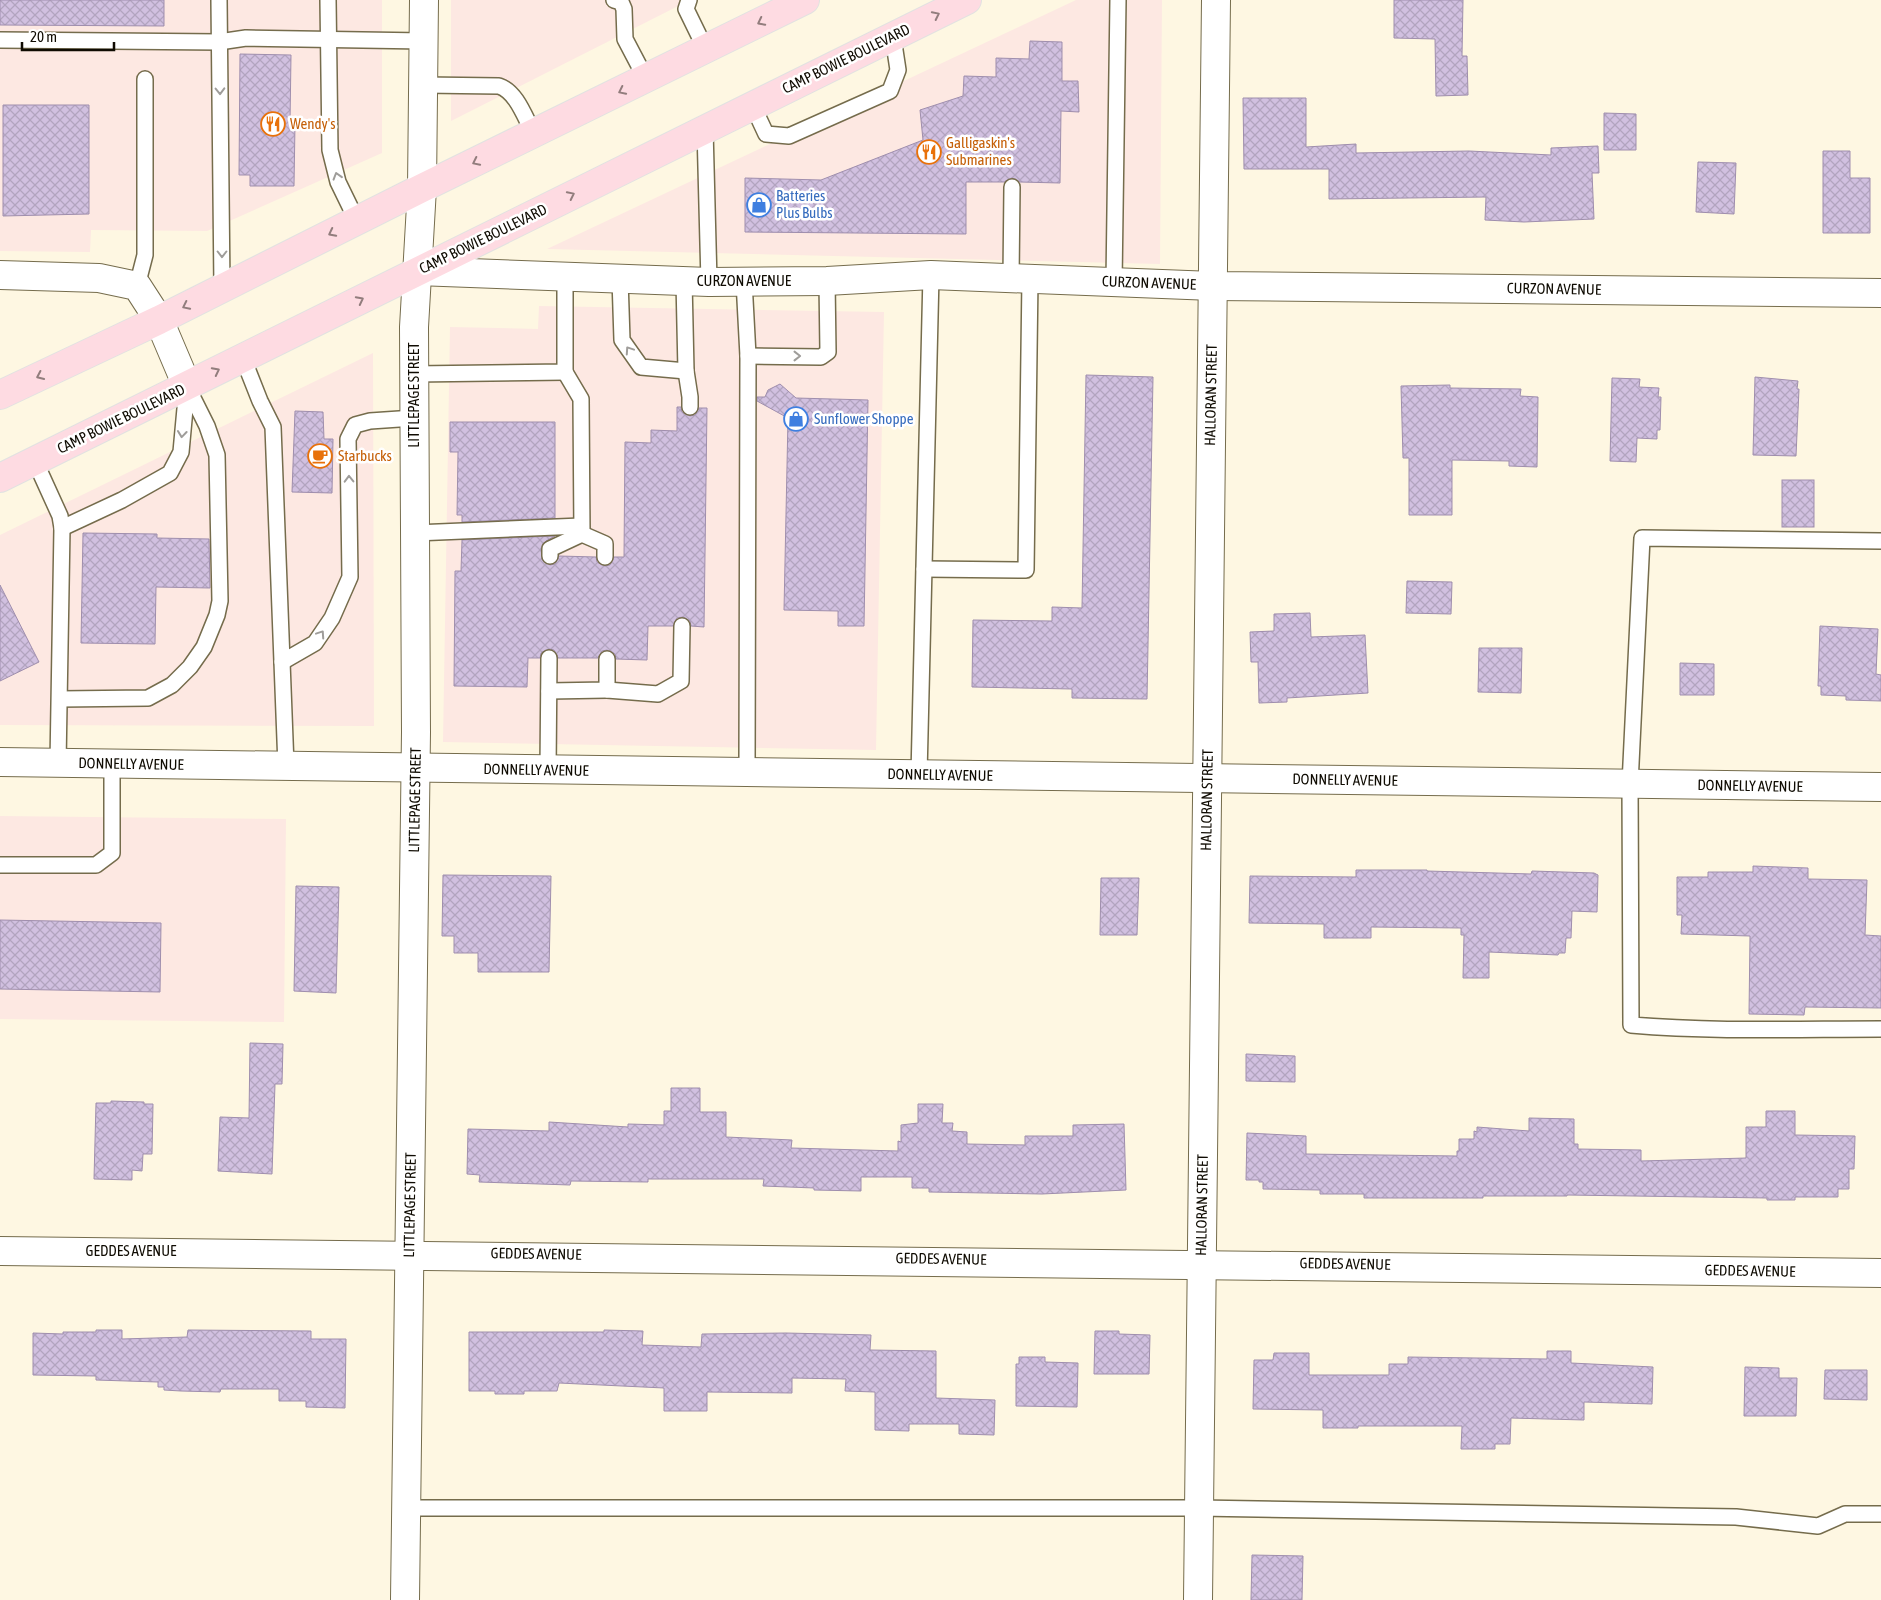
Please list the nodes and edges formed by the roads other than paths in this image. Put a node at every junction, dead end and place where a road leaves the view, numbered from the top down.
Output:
1 (219, 0) edge
2 (328, 0) edge
3 (424, 0) edge
4 (614, 0) edge
5 (689, 0) edge
6 (805, 0) edge
7 (967, 0) edge
8 (1118, 0) edge
9 (1216, 0) edge
10 (893, 37) junction
11 (327, 39) junction
12 (0, 40) edge
13 (424, 41) junction
14 (219, 42) junction
15 (706, 50) junction
16 (144, 79) dead end
17 (646, 79) junction
18 (424, 85) junction
19 (752, 106) junction
20 (705, 129) junction
21 (534, 134) junction
22 (1012, 187) dead end
23 (422, 188) junction
24 (357, 221) junction
25 (418, 271) junction
26 (0, 275) edge
27 (931, 275) junction
28 (565, 277) junction
29 (1021, 278) junction
30 (620, 279) junction
31 (744, 281) junction
32 (827, 281) junction
33 (696, 282) junction
34 (1114, 282) junction
35 (137, 286) junction
36 (1213, 286) junction
37 (222, 288) junction
38 (1881, 293) edge
39 (159, 320) junction
40 (748, 356) junction
41 (244, 358) junction
42 (686, 371) junction
43 (566, 372) junction
44 (414, 374) junction
45 (188, 386) junction
46 (0, 395) edge
47 (690, 408) dead end
48 (414, 418) junction
49 (35, 461) junction
50 (0, 478) edge
51 (62, 528) junction
52 (581, 530) junction
53 (415, 533) junction
54 (1881, 541) edge
55 (550, 556) dead end
56 (605, 557) dead end
57 (924, 569) junction
58 (682, 626) dead end
59 (549, 658) dead end
60 (607, 658) dead end
61 (282, 662) junction
62 (607, 690) junction
63 (549, 691) junction
64 (60, 699) junction
65 (0, 762) edge
66 (58, 763) junction
67 (112, 764) junction
68 (286, 766) junction
69 (415, 768) junction
70 (548, 770) junction
71 (747, 772) junction
72 (919, 775) junction
73 (1207, 779) junction
74 (1630, 784) junction
75 (1881, 787) edge
76 (0, 865) edge
77 (1881, 1029) edge
78 (0, 1251) edge
79 (410, 1253) junction
80 (1202, 1262) junction
81 (1881, 1273) edge
82 (407, 1508) junction
83 (1199, 1508) junction
84 (1881, 1514) edge
85 (405, 1600) edge
86 (1198, 1600) edge

1 - 14 lane
2 - 11 lane
3 - 13 street, LITTLEPAGE STREET
4 - 17 lane
5 - 15 lane
6 -> 15 main road
10 -> 7 main road, CAMP BOWIE BOULEVARD
8 - 34 lane
9 - 36 street, HALLORAN STREET
10 - 19 main road, CAMP BOWIE BOULEVARD
10 - 19 lane
11 - 13 lane
11 - 14 lane
24 -> 11 lane
12 - 14 lane
13 - 18 street, LITTLEPAGE STREET
14 -> 37 lane
15 - 17 main road
16 - 35 lane
17 -> 21 main road
18 - 21 lane
18 - 23 street, LITTLEPAGE STREET
19 - 20 main road, CAMP BOWIE BOULEVARD
25 -> 20 main road, CAMP BOWIE BOULEVARD
20 - 33 lane
21 -> 23 main road
22 - 29 lane
23 - 24 main road
23 - 25 street, LITTLEPAGE STREET
24 -> 37 main road
25 - 28 street, CURZON AVENUE
41 -> 25 main road, CAMP BOWIE BOULEVARD
25 - 44 street, LITTLEPAGE STREET
26 - 35 street
27 - 29 street, CURZON AVENUE
27 - 32 street, CURZON AVENUE
27 - 57 lane
28 - 30 street, CURZON AVENUE
28 - 43 lane
29 - 34 street, CURZON AVENUE
29 - 57 lane
30 - 33 street, CURZON AVENUE
42 -> 30 lane
31 - 32 street, CURZON AVENUE
31 - 33 street, CURZON AVENUE
31 - 40 lane
40 -> 32 lane
33 - 42 lane
34 - 36 street, CURZON AVENUE
35 - 39 street
36 - 38 street, CURZON AVENUE
36 - 73 street, HALLORAN STREET
37 -> 39 main road
39 - 45 street
39 -> 46 main road
40 - 71 lane
45 -> 41 main road, CAMP BOWIE BOULEVARD
41 - 61 lane
42 - 47 lane
43 - 44 lane
43 - 52 lane
44 - 48 street, LITTLEPAGE STREET
45 - 49 main road, CAMP BOWIE BOULEVARD
45 -> 51 lane
45 - 64 lane
48 - 53 street, LITTLEPAGE STREET
61 -> 48 lane
49 - 50 main road, CAMP BOWIE BOULEVARD
49 - 51 lane
51 - 64 lane
52 - 53 lane
52 - 55 lane
52 - 56 lane
53 - 69 street, LITTLEPAGE STREET
54 - 74 lane
57 - 72 lane
58 - 62 lane
59 - 63 lane
60 - 62 lane
61 - 68 lane
62 - 63 lane
63 - 70 lane
64 - 66 lane
65 - 66 street, DONNELLY AVENUE
66 - 67 street, DONNELLY AVENUE
67 - 68 street, DONNELLY AVENUE
67 - 76 lane
68 - 69 street, DONNELLY AVENUE
69 - 70 street, DONNELLY AVENUE
69 - 79 street, LITTLEPAGE STREET
70 - 71 street, DONNELLY AVENUE
71 - 72 street, DONNELLY AVENUE
72 - 73 street, DONNELLY AVENUE
73 - 74 street, DONNELLY AVENUE
73 - 80 street, HALLORAN STREET
74 - 75 street, DONNELLY AVENUE
74 - 77 lane
78 - 79 street, GEDDES AVENUE
79 - 80 street, GEDDES AVENUE
79 - 82 street, LITTLEPAGE STREET
80 - 81 street, GEDDES AVENUE
80 - 83 street, HALLORAN STREET
82 - 83 lane
82 - 85 street, LITTLEPAGE STREET
83 - 84 lane
83 - 86 street, HALLORAN STREET

